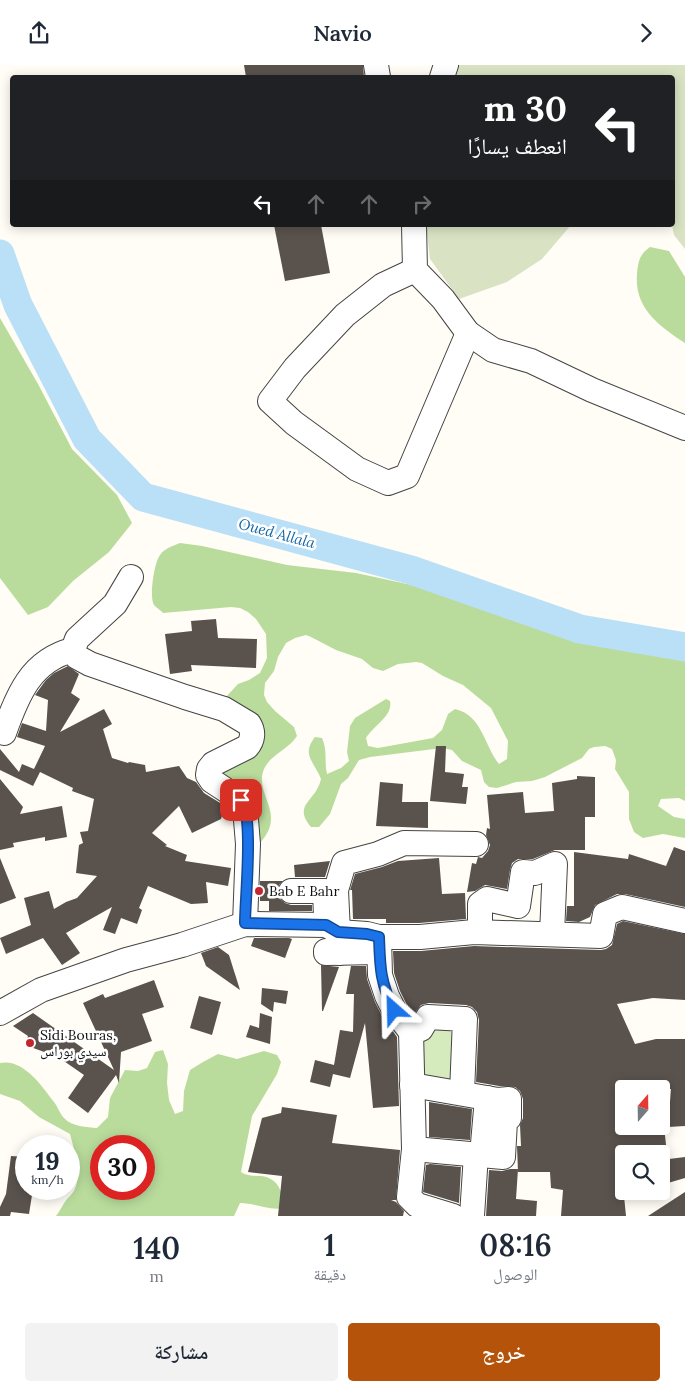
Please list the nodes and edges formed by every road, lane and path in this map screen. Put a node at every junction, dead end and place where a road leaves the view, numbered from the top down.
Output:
1 (414, 227) edge
2 (415, 270) junction
3 (468, 333) junction
4 (685, 428) edge
5 (131, 577) dead end
6 (73, 650) junction
7 (4, 733) dead end
8 (476, 844) dead end
9 (331, 890) junction
10 (292, 891) dead end
11 (518, 906) junction
12 (685, 921) edge
13 (245, 923) junction
14 (480, 933) junction
15 (514, 934) junction
16 (557, 935) junction
17 (334, 937) junction
18 (379, 945) junction
19 (0, 1013) edge
20 (411, 1032) junction
21 (412, 1085) junction
22 (462, 1093) junction
23 (414, 1149) junction
24 (479, 1155) junction
25 (453, 1216) edge
26 (472, 1216) edge

1 - 2 street
2 - 3 street
2 - 3 street
3 - 4 street
5 - 6 street
6 - 7 street
6 - 13 street
8 - 9 street
9 - 10 street
9 - 17 street
11 - 14 street
11 - 15 street
11 - 16 street
12 - 16 street
13 - 17 street
13 - 19 street
14 - 15 street
14 - 18 street
15 - 16 street
17 - 18 street
18 - 20 street
20 - 21 street
20 - 22 street
21 - 22 street
21 - 23 street
22 - 24 street
23 - 24 street
23 - 25 street
24 - 26 street

